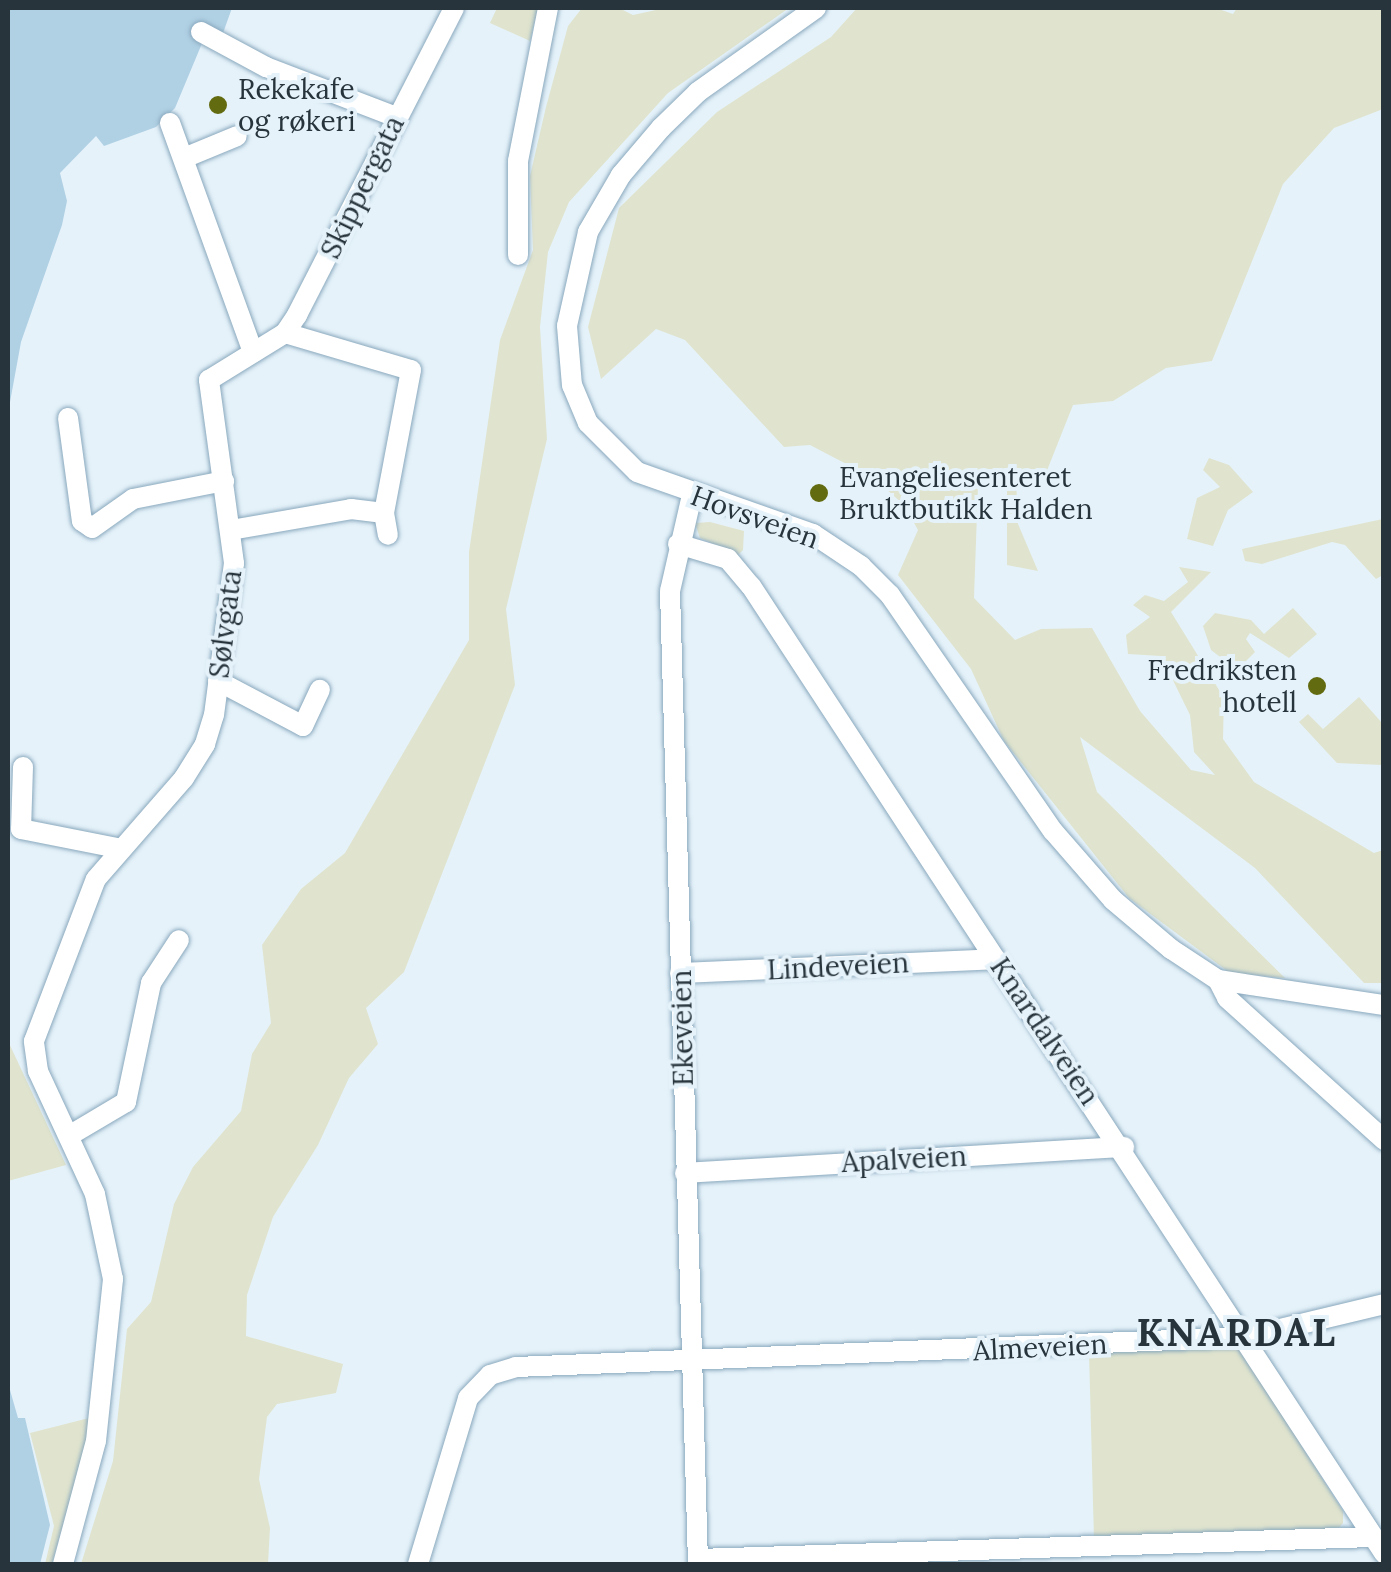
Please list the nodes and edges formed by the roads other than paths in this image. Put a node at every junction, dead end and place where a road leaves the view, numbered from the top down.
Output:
1 (454, 8) edge
2 (548, 8) edge
3 (816, 8) edge
4 (201, 32) dead end
5 (396, 117) junction
6 (170, 123) dead end
7 (237, 136) dead end
8 (184, 158) junction
9 (518, 255) dead end
10 (285, 333) junction
11 (253, 352) junction
12 (68, 418) dead end
13 (224, 481) junction
14 (692, 495) junction
15 (384, 513) junction
16 (231, 530) junction
17 (388, 535) dead end
18 (678, 544) junction
19 (218, 681) junction
20 (320, 690) dead end
21 (23, 768) dead end
22 (117, 848) junction
23 (179, 940) dead end
24 (996, 959) junction
25 (680, 973) junction
26 (1218, 980) junction
27 (1384, 1005) edge
28 (72, 1134) junction
29 (1384, 1140) edge
30 (1124, 1147) junction
31 (685, 1173) junction
32 (1384, 1304) edge
33 (1247, 1338) junction
34 (692, 1364) junction
35 (1378, 1545) edge
36 (698, 1562) edge
37 (62, 1564) edge
38 (418, 1564) edge

1 - 5 street, Skippergata
2 - 9 street
3 - 14 street, Hovsveien
4 - 5 street
5 - 10 street, Skippergata
6 - 8 street
7 - 8 street
8 - 11 street
10 - 11 street
10 - 15 street
11 - 13 street, Sølvgata
12 - 13 street
13 - 16 street, Sølvgata
14 - 18 street, Ekeveien
14 - 26 street, Hovsveien
15 - 16 street
15 - 17 street
16 - 19 street, Sølvgata
18 - 24 street, Knardalveien
18 - 25 street, Ekeveien
19 - 20 street
19 - 22 street, Sølvgata
21 - 22 street
22 - 28 street
23 - 28 street
24 - 25 street, Lindeveien
24 - 30 street, Knardalveien
25 - 31 street, Ekeveien
26 - 27 street, Hovsveien
26 - 29 street
28 - 37 street
30 - 31 street, Apalveien
30 - 33 street, Knardalveien
31 - 34 street, Ekeveien
32 - 33 street, Almeveien
33 - 34 street, Almeveien
33 - 35 street, Knardalveien
34 - 36 street, Ekeveien
34 - 38 street, Almeveien
35 - 36 street

